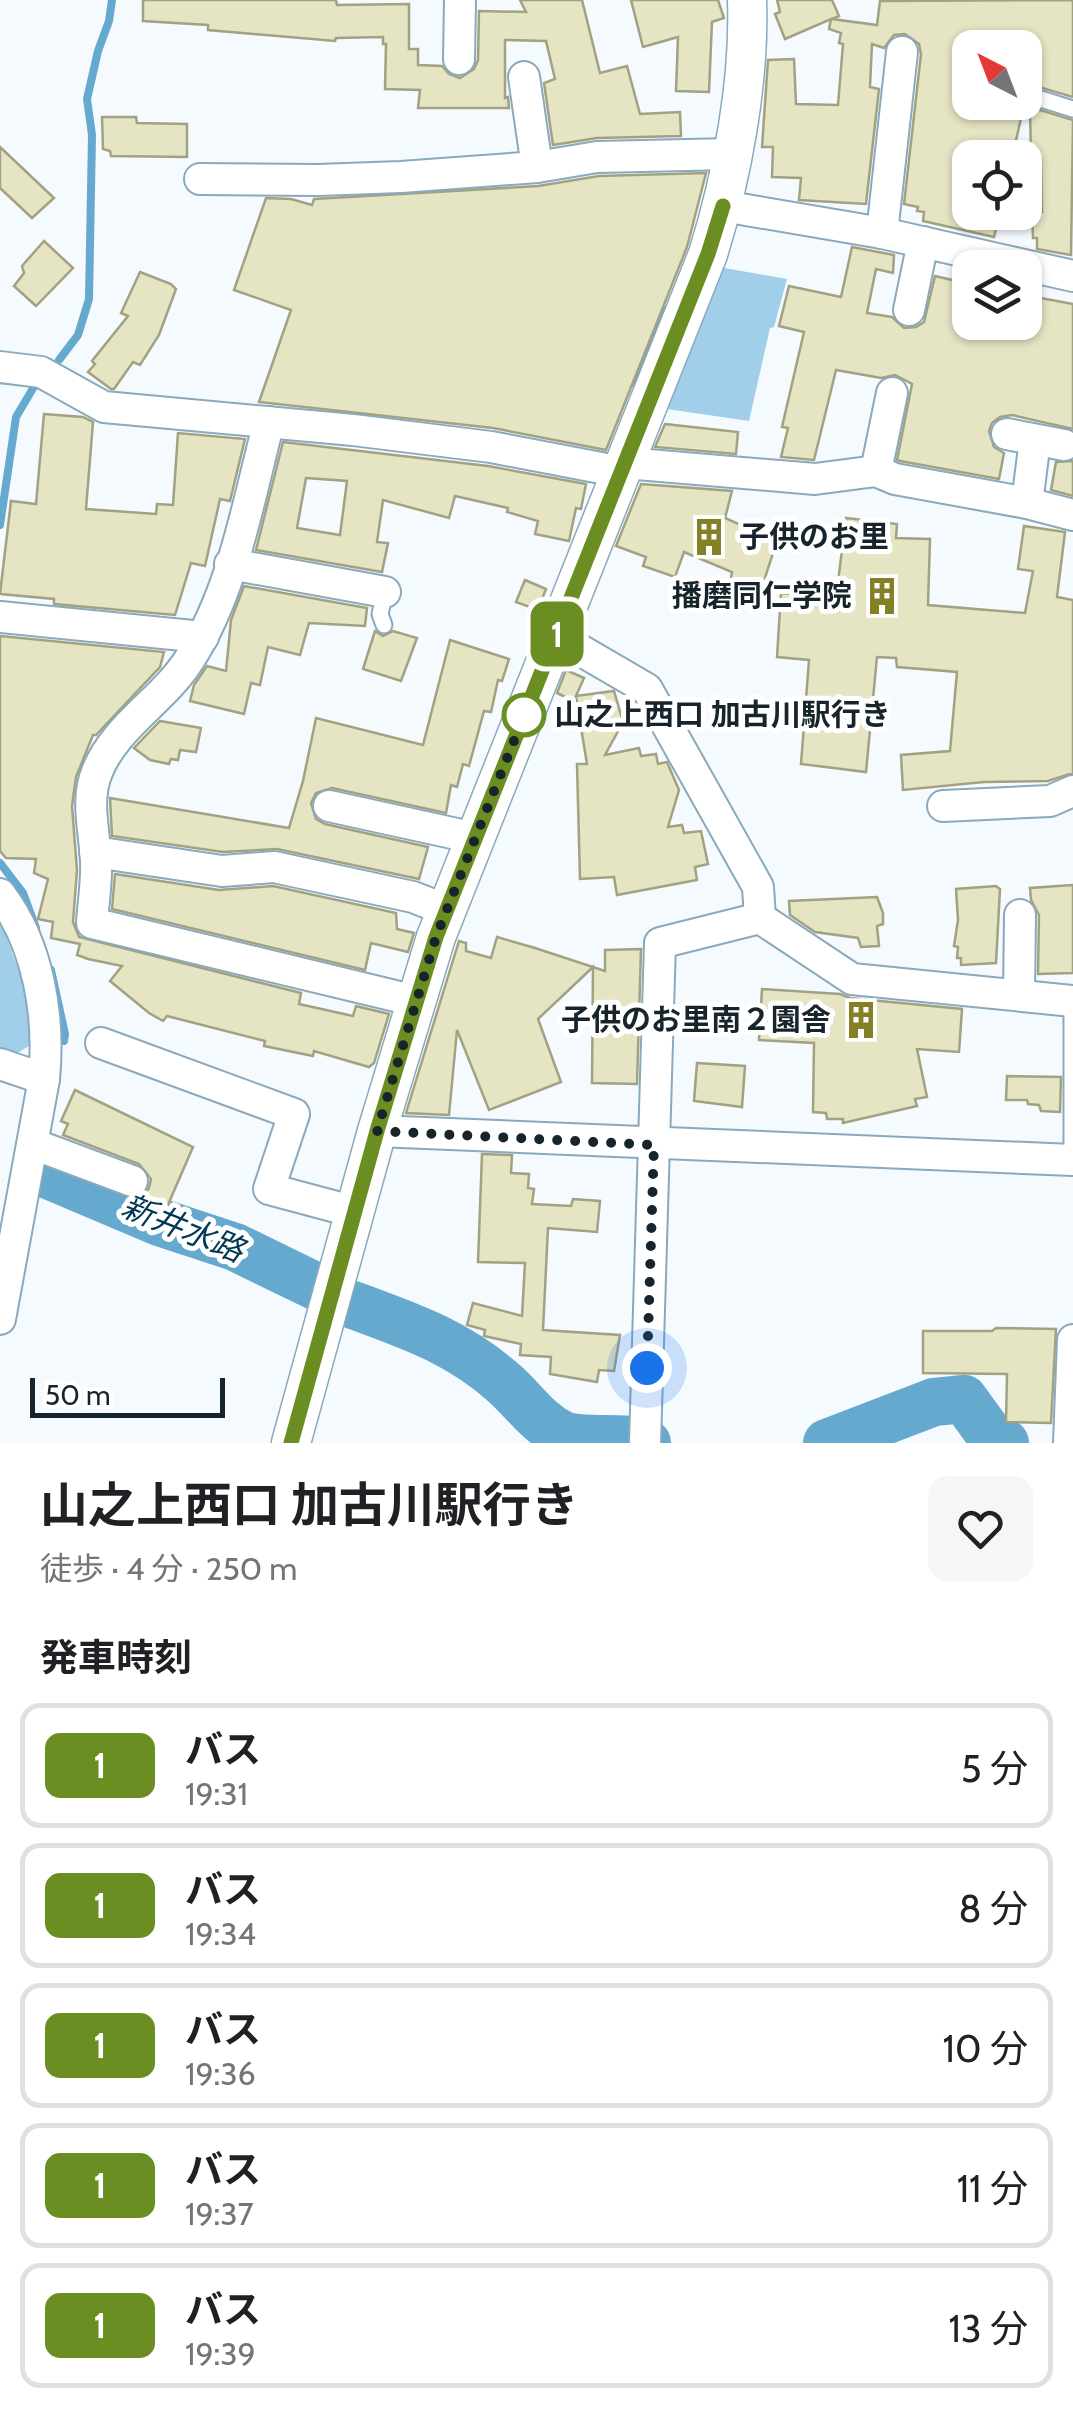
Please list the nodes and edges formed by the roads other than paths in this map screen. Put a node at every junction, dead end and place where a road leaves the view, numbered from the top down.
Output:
1 (460, 0) edge
2 (748, 0) edge
3 (902, 52) dead end
4 (459, 59) dead end
5 (524, 77) dead end
6 (1042, 99) edge
7 (1073, 109) edge
8 (732, 154) junction
9 (537, 167) junction
10 (200, 179) dead end
11 (723, 206) junction
12 (882, 233) junction
13 (923, 242) junction
14 (1073, 276) edge
15 (909, 311) dead end
16 (0, 367) edge
17 (892, 393) dead end
18 (269, 422) junction
19 (1035, 440) dead end
20 (624, 467) junction
21 (876, 471) junction
22 (1027, 503) junction
23 (1073, 515) edge
24 (230, 564) junction
25 (386, 592) joint
26 (0, 617) edge
27 (384, 624) dead end
28 (556, 636) junction
29 (202, 637) junction
30 (1073, 790) edge
31 (329, 806) dead end
32 (943, 806) dead end
33 (475, 838) junction
34 (95, 852) junction
35 (0, 894) edge
36 (446, 910) junction
37 (1020, 914) dead end
38 (760, 918) junction
39 (1019, 995) junction
40 (416, 1001) junction
41 (1073, 1001) edge
42 (101, 1043) dead end
43 (0, 1064) edge
44 (44, 1079) junction
45 (377, 1131) junction
46 (33, 1144) junction
47 (654, 1145) junction
48 (1073, 1160) edge
49 (132, 1181) dead end
50 (355, 1212) junction
51 (0, 1318) edge
52 (1073, 1340) edge
53 (291, 1443) edge
54 (644, 1443) edge
55 (1069, 1443) edge

1 - 4 street
2 - 8 street
3 - 12 street
5 - 9 street
6 - 7 lane
8 - 9 street
8 - 11 street
9 - 10 street
11 - 12 street
11 - 20 street
12 - 13 street
13 - 14 street
13 - 15 street
16 - 18 street
17 - 21 street
18 - 20 street
18 - 24 street
19 - 22 street
20 - 21 street
20 - 28 street
21 - 22 street
22 - 23 street
24 - 25 street
24 - 29 street
25 - 27 lane
26 - 29 street
28 - 33 street
28 - 38 street
29 - 34 street
30 - 32 street
31 - 33 street
33 - 36 street
34 - 36 street
34 - 40 street
35 - 44 street
36 - 40 street
37 - 39 street
38 - 39 street
38 - 47 street
39 - 41 street
40 - 45 street
41 - 48 lane
42 - 50 street
43 - 44 street
44 - 46 street
45 - 47 street
45 - 50 street
46 - 49 street
46 - 51 street
47 - 48 street
47 - 54 street
50 - 53 street
52 - 55 street

